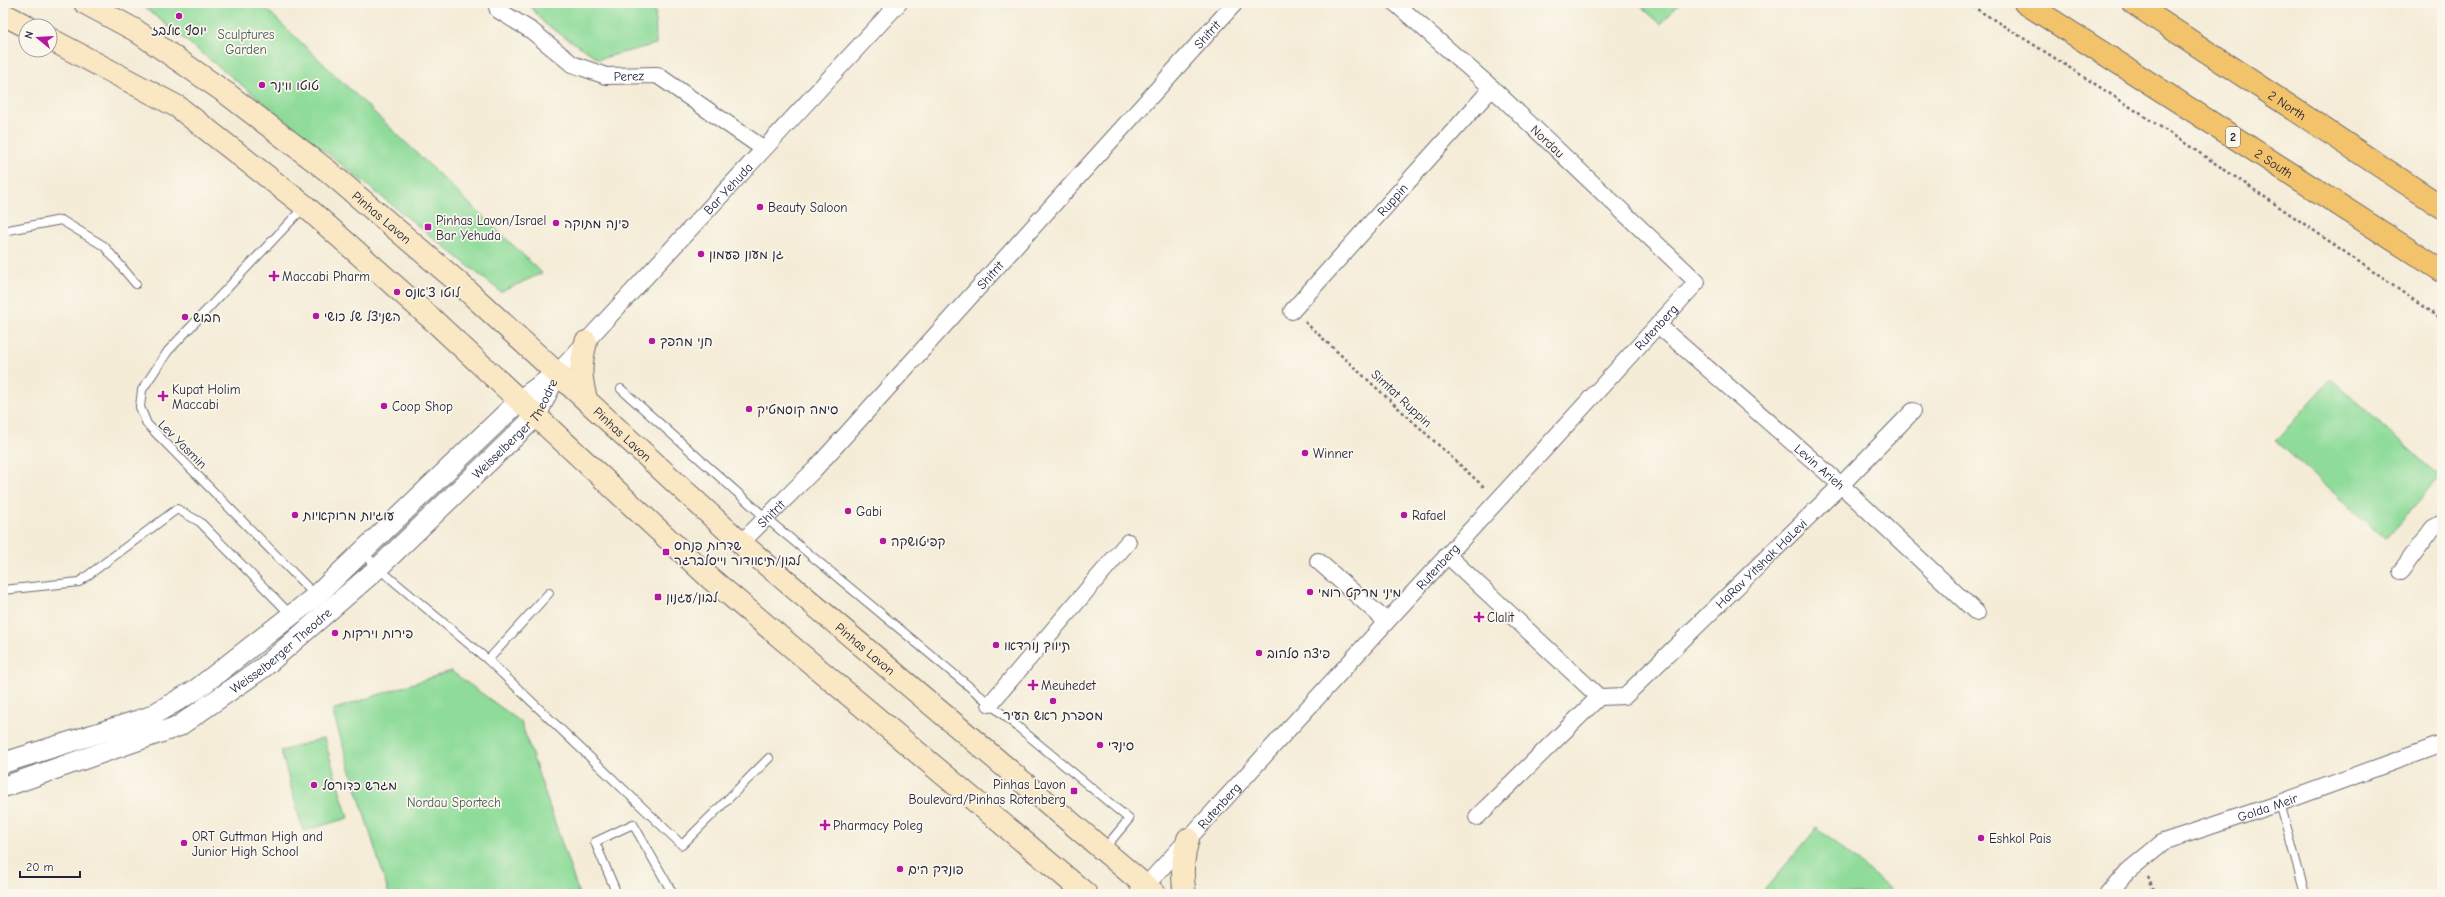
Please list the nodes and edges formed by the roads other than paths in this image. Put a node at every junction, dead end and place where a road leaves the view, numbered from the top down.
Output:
1 (85, 3) edge
2 (496, 3) edge
3 (899, 3) edge
4 (1235, 3) edge
5 (1395, 3) edge
6 (2025, 3) edge
7 (2133, 3) edge
8 (3, 14) edge
9 (18, 22) edge
10 (58, 43) edge
11 (1492, 88) junction
12 (764, 149) junction
13 (305, 206) junction
14 (2442, 207) edge
15 (3, 231) edge
16 (2442, 271) edge
17 (1697, 282) joint
18 (136, 284) dead end
19 (1292, 311) road end
20 (1658, 324) junction
21 (586, 342) junction
22 (556, 374) junction
23 (621, 389) dead end
24 (586, 399) junction
25 (520, 400) junction
26 (1913, 411) dead end
27 (536, 416) junction
28 (1840, 485) junction
29 (767, 519) junction
30 (2442, 523) edge
31 (1128, 542) dead end
32 (741, 543) junction
33 (363, 552) junction
34 (1447, 555) junction
35 (1318, 561) dead end
36 (378, 568) junction
37 (2401, 571) dead end
38 (3, 590) edge
39 (549, 593) dead end
40 (316, 596) junction
41 (1977, 613) dead end
42 (291, 615) junction
43 (1386, 622) junction
44 (488, 660) junction
45 (1599, 697) junction
46 (990, 704) junction
47 (2442, 744) edge
48 (769, 758) dead end
49 (3, 763) edge
50 (3, 787) edge
51 (2280, 803) junction
52 (1477, 817) dead end
53 (1188, 839) junction
54 (1104, 849) junction
55 (1146, 891) edge
56 (617, 894) edge
57 (673, 894) edge
58 (1086, 894) edge
59 (1185, 894) edge
60 (2108, 894) edge
61 (2305, 894) edge

1 - 22 main road, Pinhas Lavon
2 - 12 street, Perez
3 - 12 street, Bar Yehuda
4 - 29 street, Shitrit
5 - 11 street, Nordau
6 - 16 highway, 2 South / 2
7 - 14 highway, 2 North
8 - 9 main road
10 - 13 main road
11 - 17 street, Nordau
11 - 19 street, Ruppin
12 - 21 street, Bar Yehuda
13 - 25 main road
13 - 40 lane, Lev Yasmin
15 - 18 lane
17 - 20 street, Rutenberg
20 - 28 street, Levin Arieh
20 - 34 street, Rutenberg
21 - 22 street, Bar Yehuda
21 - 24 main road
22 - 24 main road, Pinhas Lavon
22 - 25 street, Weisselberger Theodre
22 - 27 street, Weisselberger Theodre
23 - 29 lane
24 - 32 main road, Pinhas Lavon
25 - 27 main road
25 - 33 street, Weisselberger Theodre
26 - 28 street, HaRav Yitshak HaLevi
27 - 36 street, Weisselberger Theodre
27 - 58 main road
28 - 41 street, Levin Arieh
28 - 45 street, HaRav Yitshak HaLevi
29 - 32 street, Shitrit
29 - 46 lane
30 - 37 street
31 - 46 street
32 - 54 main road, Pinhas Lavon
33 - 36 lane
33 - 40 street, Weisselberger Theodre
34 - 43 street, Rutenberg
34 - 45 street
35 - 43 street
36 - 44 lane
36 - 50 street, Weisselberger Theodre
38 - 42 lane
39 - 44 lane
40 - 42 street, Weisselberger Theodre
42 - 49 street, Weisselberger Theodre
43 - 53 street, Rutenberg
44 - 48 lane
45 - 52 street
46 - 54 lane
47 - 51 street, Golda Meir
51 - 60 street, Golda Meir
51 - 61 lane
53 - 55 street, Rutenberg
53 - 59 main road
54 - 55 main road, Pinhas Lavon
56 - 57 lane

